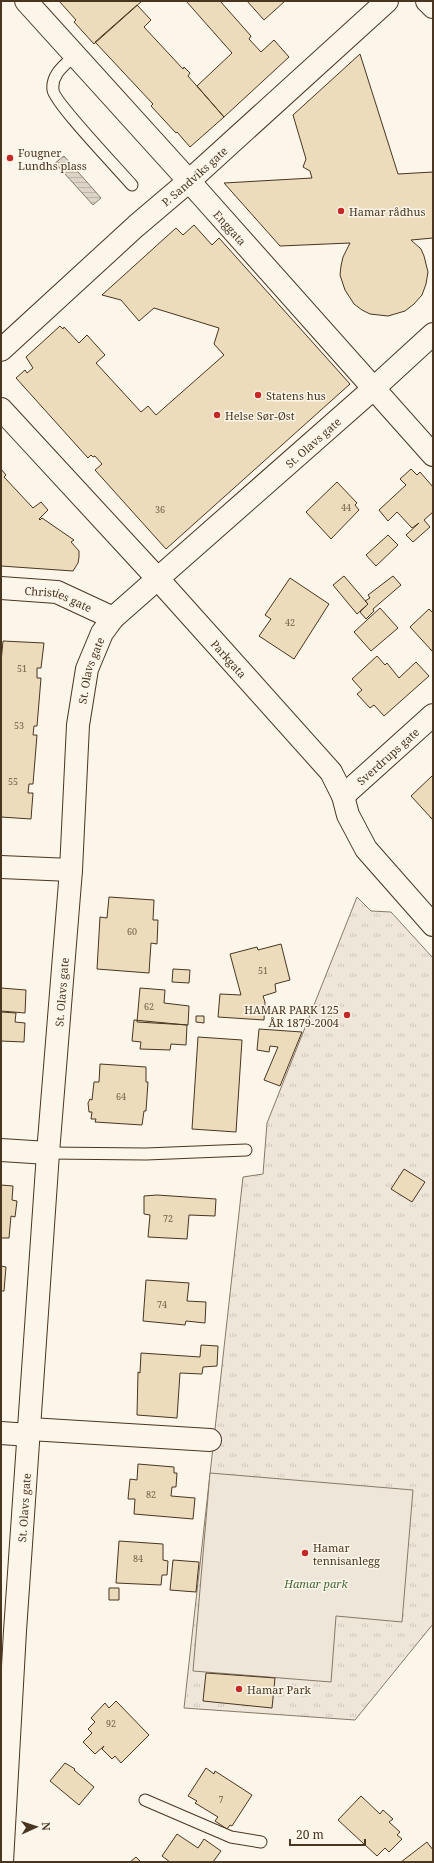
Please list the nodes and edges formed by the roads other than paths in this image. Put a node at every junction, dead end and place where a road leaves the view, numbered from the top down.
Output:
1 (26, 1) edge
2 (386, 1) edge
3 (427, 1) edge
4 (433, 7) edge
5 (75, 55) junction
6 (190, 181) junction
7 (132, 185) dead end
8 (433, 334) edge
9 (1, 350) edge
10 (374, 389) junction
11 (1, 409) edge
12 (433, 456) edge
13 (158, 579) junction
14 (1, 588) edge
15 (113, 618) junction
16 (433, 715) edge
17 (343, 796) junction
18 (1, 867) edge
19 (71, 870) junction
20 (433, 925) edge
21 (1, 1150) edge
22 (246, 1150) dead end
23 (48, 1153) junction
24 (29, 1432) junction
25 (1, 1433) edge
26 (210, 1440) dead end
27 (6, 1716) edge
28 (145, 1800) dead end
29 (261, 1842) dead end
30 (2, 1862) edge

1 - 5 main road, Enggata
2 - 6 main road, P. Sandviks gate
3 - 4 main road
5 - 6 main road, Enggata
5 - 7 lane
6 - 9 main road, P. Sandviks gate
6 - 10 main road, Enggata
8 - 10 main road, St. Olavs gate
10 - 12 main road, Enggata
10 - 13 main road, St. Olavs gate
11 - 13 main road, Parkgata
13 - 15 main road, St. Olavs gate
13 - 17 main road, Parkgata
14 - 15 main road, Christies gate
15 - 19 main road, St. Olavs gate
16 - 17 main road, Sverdrups gate
17 - 20 main road, Parkgata
18 - 19 main road
19 - 23 main road, St. Olavs gate
21 - 23 main road
22 - 23 lane
23 - 24 main road, St. Olavs gate
24 - 25 main road
24 - 26 main road
24 - 27 main road, St. Olavs gate
27 - 30 main road, St. Olavs gate
28 - 29 lane

